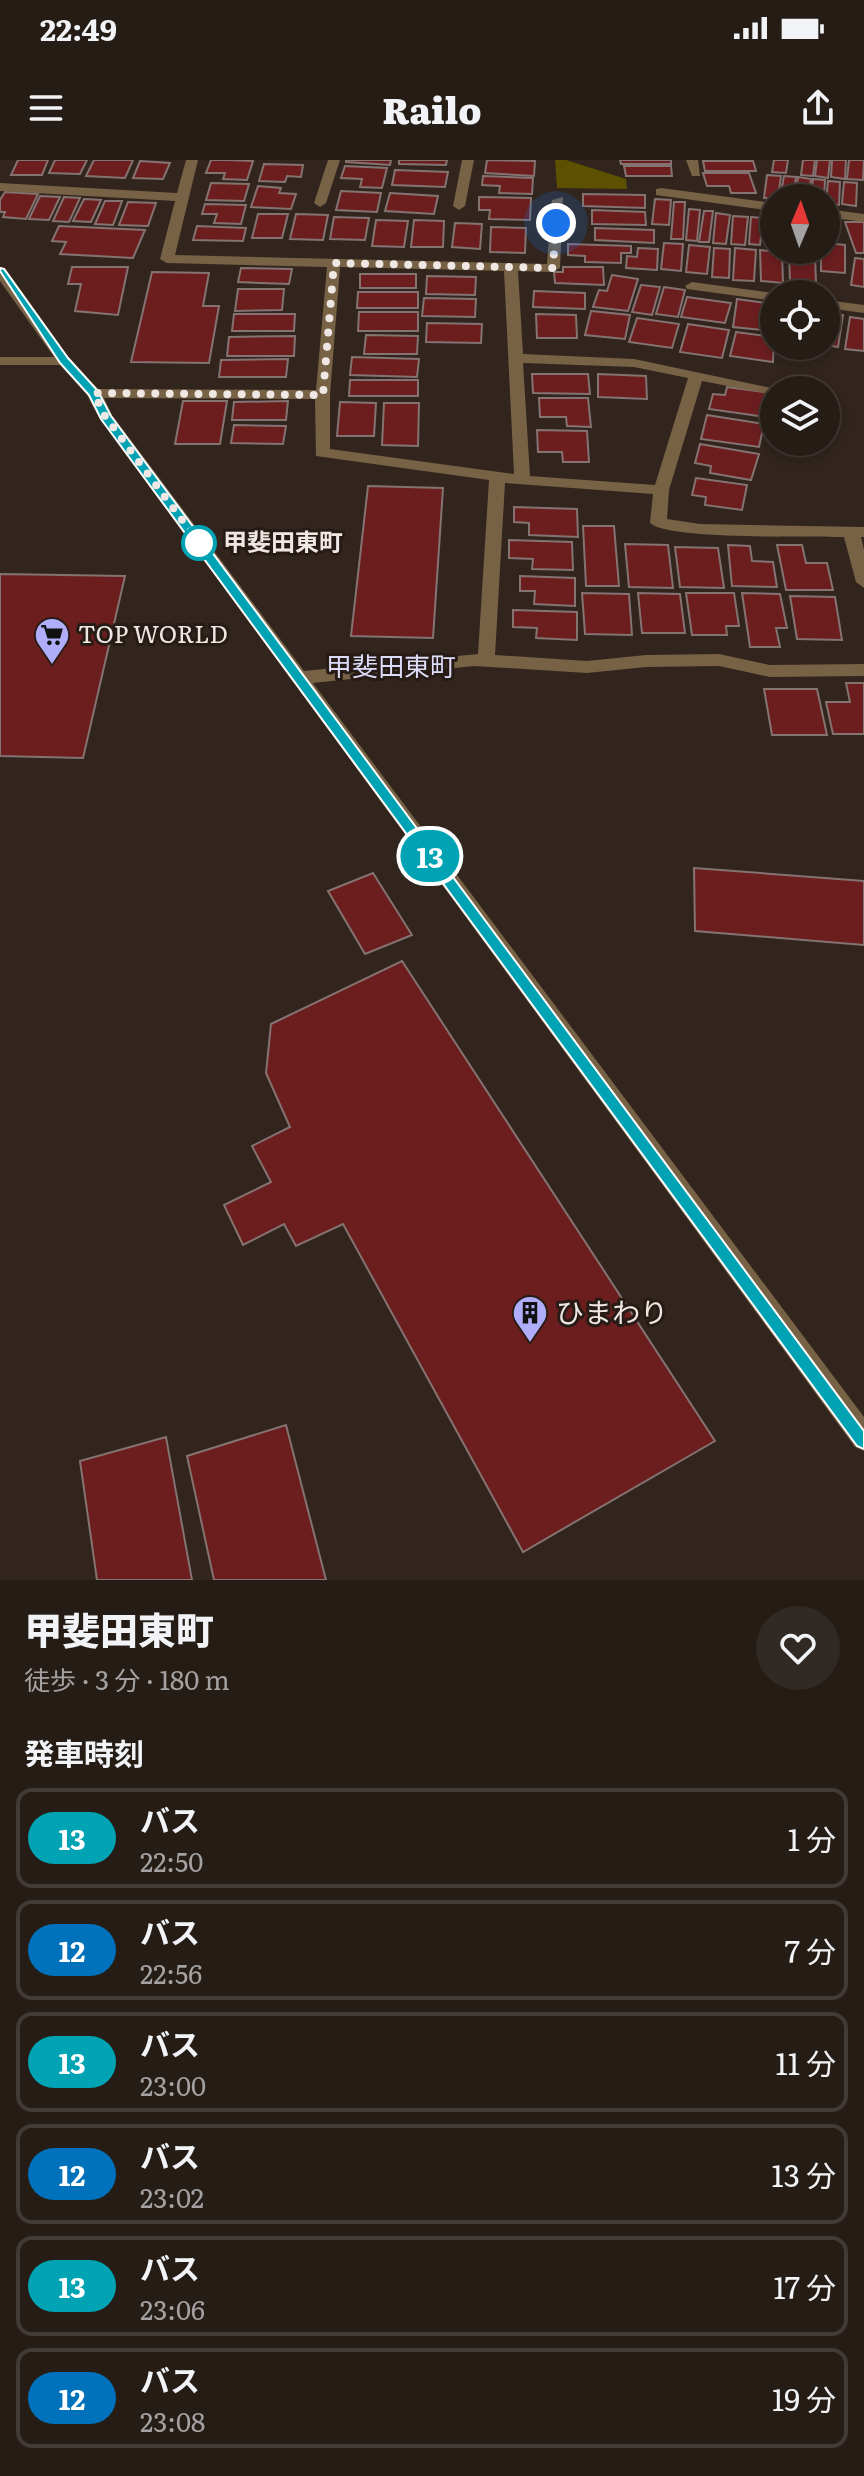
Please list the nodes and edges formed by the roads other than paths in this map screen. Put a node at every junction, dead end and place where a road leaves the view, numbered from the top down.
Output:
1 (192, 160) edge
2 (334, 160) edge
3 (468, 160) edge
4 (0, 187) edge
5 (661, 192) dead end
6 (181, 197) junction
7 (558, 200) dead end
8 (320, 203) dead end
9 (760, 205) edge
10 (459, 206) dead end
11 (840, 215) edge
12 (864, 218) edge
13 (334, 263) junction
14 (511, 267) junction
15 (0, 271) edge
16 (692, 286) dead end
17 (845, 290) dead end
18 (760, 295) edge
19 (840, 306) edge
20 (843, 306) junction
21 (864, 309) edge
22 (517, 358) junction
23 (0, 361) edge
24 (64, 361) junction
25 (696, 377) junction
26 (760, 388) edge
27 (94, 393) junction
28 (323, 395) junction
29 (497, 477) junction
30 (522, 480) junction
31 (661, 490) junction
32 (858, 532) edge
33 (864, 582) edge
34 (486, 661) junction
35 (864, 670) edge
36 (298, 678) junction
37 (864, 1438) edge

1 - 6 street
2 - 8 street
3 - 10 street
4 - 6 street
5 - 9 street
6 - 13 street
7 - 14 street
11 - 12 street
13 - 14 street
13 - 28 street
14 - 22 street
15 - 24 street
16 - 18 street
17 - 20 street
19 - 20 street
20 - 21 street
22 - 25 street
22 - 30 street
23 - 24 street
24 - 27 street
25 - 26 street
25 - 31 street
27 - 28 street
27 - 36 street
28 - 29 street
29 - 30 street
29 - 34 street
30 - 31 street
31 - 32 street
32 - 33 street
34 - 35 street
34 - 36 street
36 - 37 street

